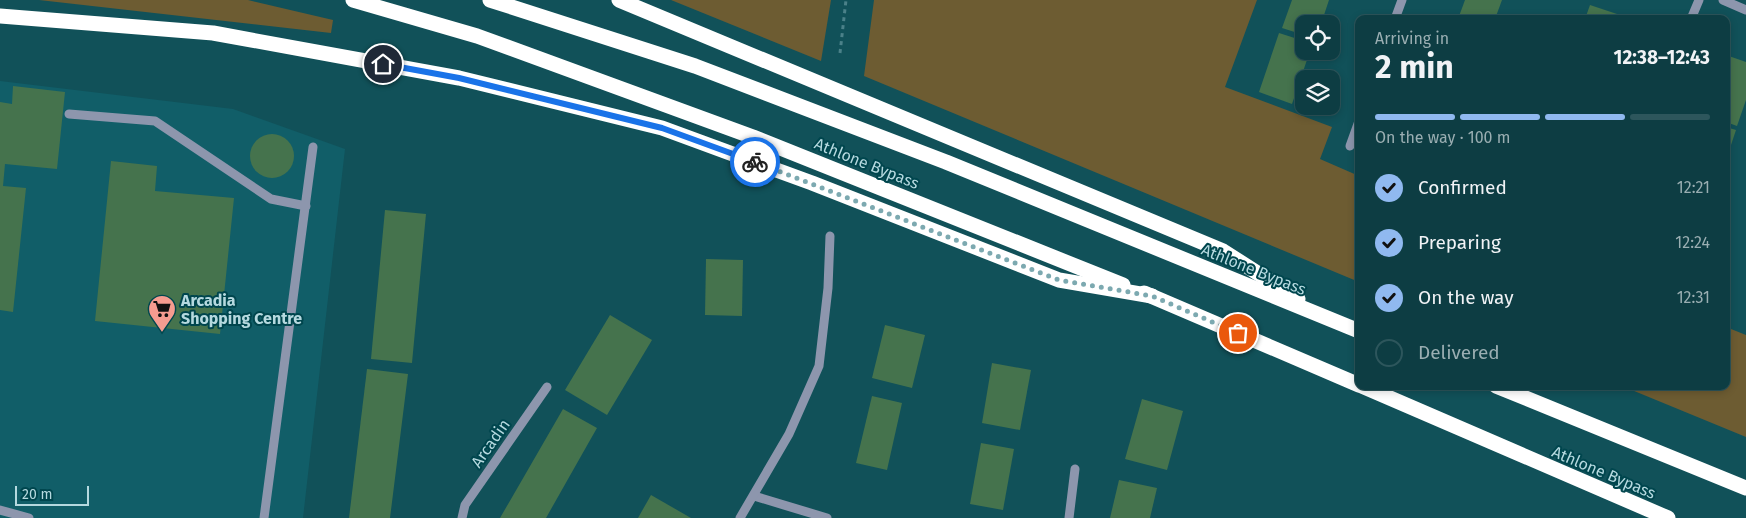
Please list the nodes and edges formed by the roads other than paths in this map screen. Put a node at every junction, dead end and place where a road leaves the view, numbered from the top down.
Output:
1 (353, 0) edge
2 (490, 0) edge
3 (619, 0) edge
4 (1402, 0) edge
5 (1699, 0) edge
6 (1723, 0) edge
7 (1746, 10) edge
8 (1396, 15) edge
9 (1693, 15) edge
10 (0, 16) edge
11 (69, 114) dead end
12 (1355, 132) edge
13 (1350, 146) dead end
14 (314, 147) dead end
15 (306, 206) junction
16 (830, 236) dead end
17 (1152, 296) junction
18 (1332, 320) junction
19 (1355, 329) edge
20 (1355, 384) edge
21 (547, 387) dead end
22 (1369, 390) edge
23 (1506, 390) edge
24 (1075, 469) dead end
25 (1746, 488) edge
26 (754, 496) junction
27 (0, 510) edge
28 (29, 518) edge
29 (264, 518) edge
30 (462, 518) edge
31 (740, 518) edge
32 (827, 518) edge
33 (1068, 518) edge
34 (1668, 518) edge

1 - 17 highway, Athlone Bypass
2 - 18 highway, Athlone Bypass
3 - 18 highway
4 - 8 street
5 - 9 street
6 - 7 street
10 - 17 highway
11 - 15 street
12 - 13 street
14 - 15 street
15 - 29 street
16 - 26 street
17 - 20 highway, Athlone Bypass
18 - 19 highway, Athlone Bypass
21 - 30 street, Arcadin
22 - 34 highway, Athlone Bypass
23 - 25 highway
24 - 33 street
26 - 31 street
26 - 32 street
27 - 28 street

